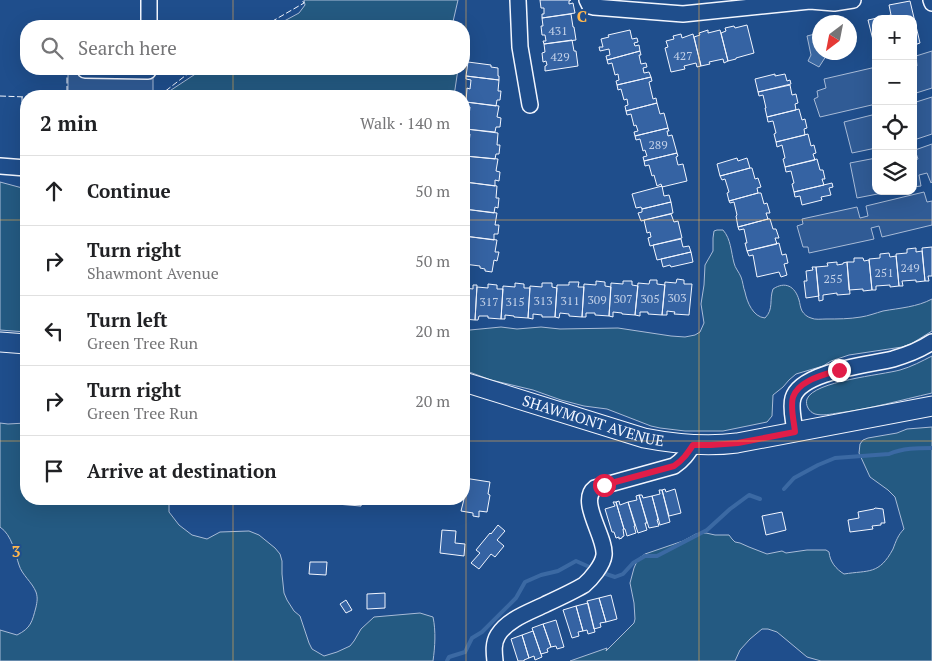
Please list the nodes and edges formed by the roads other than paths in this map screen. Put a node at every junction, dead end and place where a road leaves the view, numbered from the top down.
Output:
1 (149, 0) edge
2 (518, 0) edge
3 (587, 0) edge
4 (853, 0) edge
5 (149, 20) edge
6 (530, 105) dead end
7 (0, 166) edge
8 (20, 168) edge
9 (0, 342) edge
10 (932, 342) edge
11 (20, 344) edge
12 (470, 384) edge
13 (932, 406) edge
14 (795, 432) junction
15 (693, 445) junction
16 (495, 661) edge

1 - 5 lane
2 - 6 lane
3 - 4 lane
7 - 8 lane
9 - 11 main road
10 - 14 lane
12 - 15 main road, SHAWMONT AVENUE
13 - 14 main road, SHAWMONT AVENUE
14 - 15 main road, SHAWMONT AVENUE
15 - 16 lane

